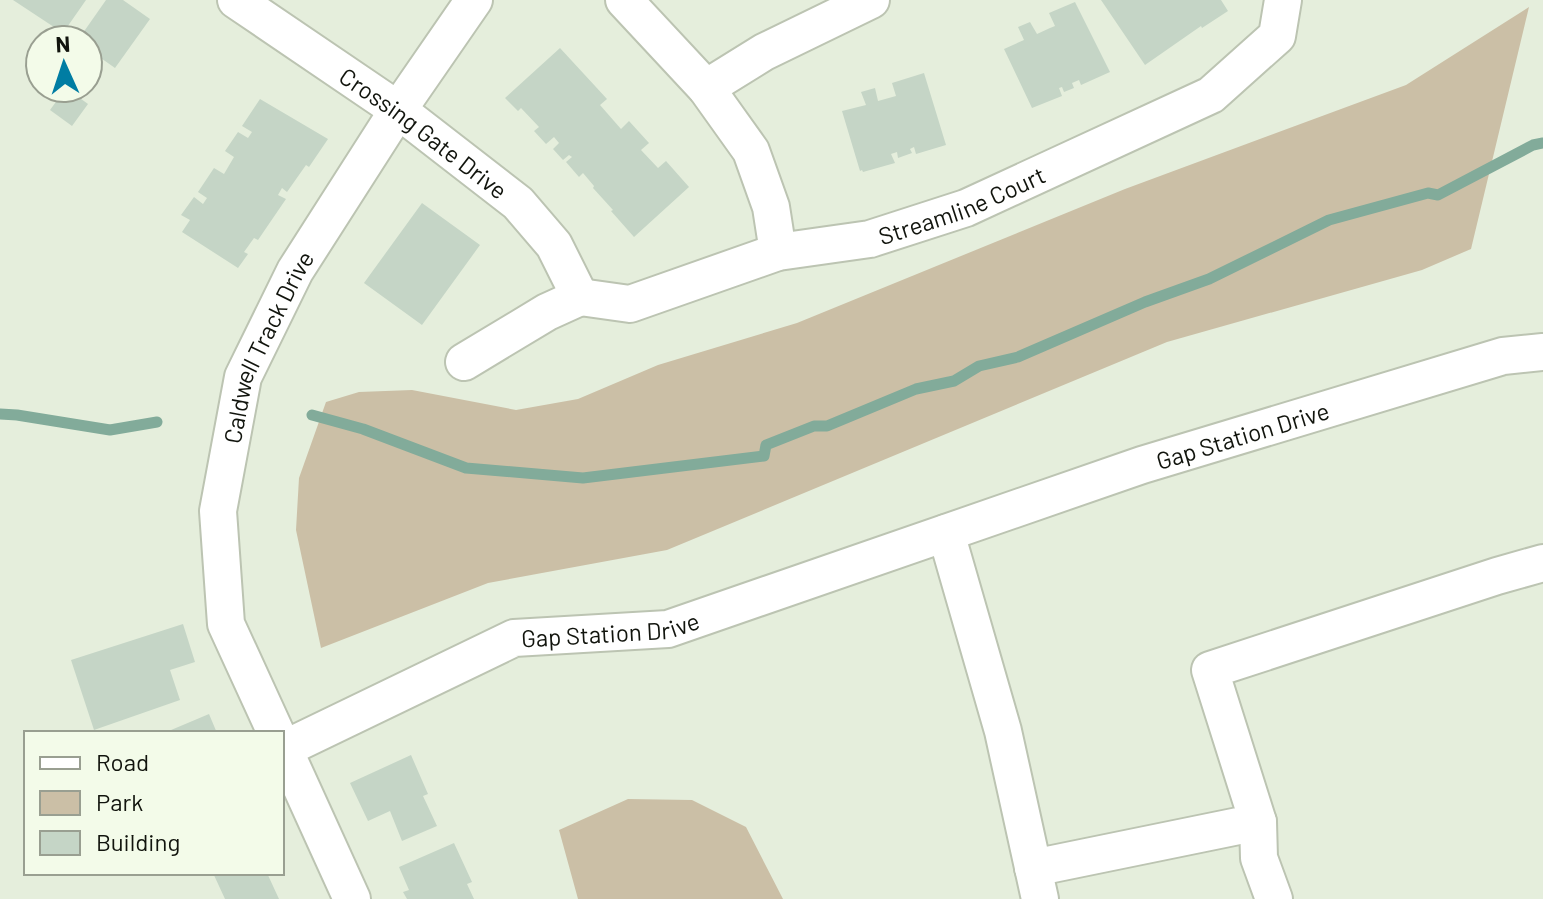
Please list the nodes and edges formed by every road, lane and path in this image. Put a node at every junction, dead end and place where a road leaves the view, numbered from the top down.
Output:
1 (236, 0) edge
2 (474, 0) edge
3 (624, 0) edge
4 (871, 0) edge
5 (1283, 0) edge
6 (706, 88) junction
7 (398, 110) junction
8 (778, 252) junction
9 (580, 297) junction
10 (1543, 352) edge
11 (464, 362) dead end
12 (946, 533) junction
13 (1543, 563) edge
14 (276, 731) edge
15 (284, 741) edge
16 (284, 749) edge
17 (1258, 822) junction
18 (1036, 884) edge
19 (352, 899) edge
20 (1274, 899) edge

1 - 7 street, Crossing Gate Drive
2 - 7 street, Caldwell Track Drive
3 - 6 street
4 - 6 street
5 - 8 street, Streamline Court
6 - 8 street
7 - 9 street, Crossing Gate Drive
7 - 14 street, Caldwell Track Drive
8 - 9 street, Streamline Court
9 - 11 street
10 - 12 street, Gap Station Drive
12 - 15 street, Gap Station Drive
12 - 18 street
13 - 17 street
16 - 19 street, Caldwell Track Drive
17 - 18 street
17 - 20 street

